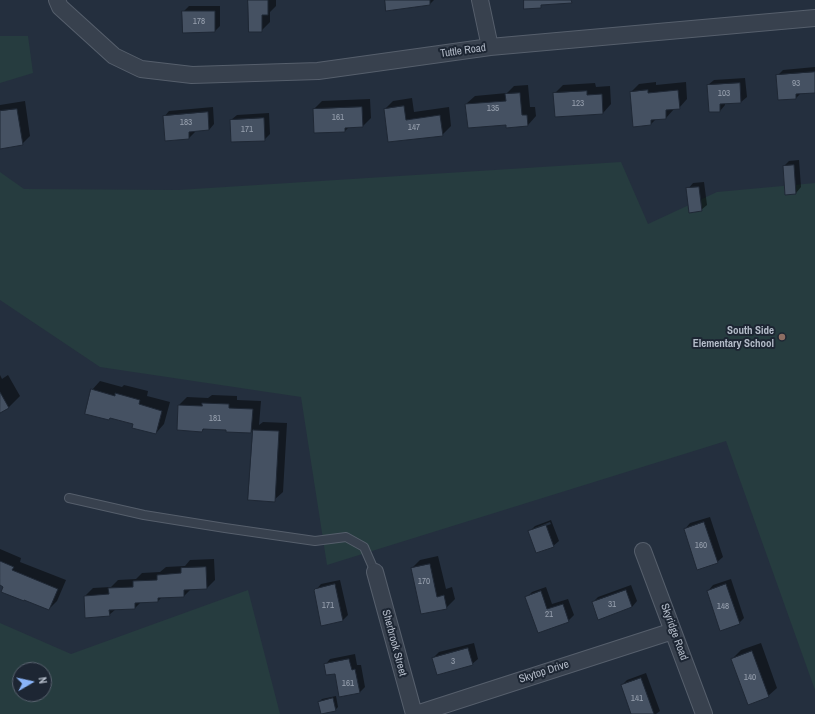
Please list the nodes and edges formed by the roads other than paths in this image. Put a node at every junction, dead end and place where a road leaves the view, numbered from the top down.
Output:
1 (57, 0) edge
2 (480, 0) edge
3 (815, 18) edge
4 (490, 47) junction
5 (69, 498) dead end
6 (644, 551) dead end
7 (375, 572) joint
8 (673, 631) junction
9 (415, 714) edge
10 (704, 714) edge

1 - 4 street, Tuttle Road
2 - 4 street
3 - 4 street, Tuttle Road
5 - 7 lane
6 - 8 street, Skyridge Road
7 - 9 street, Sherbrook Street
8 - 9 street, Skytop Drive
8 - 10 street, Skyridge Road

